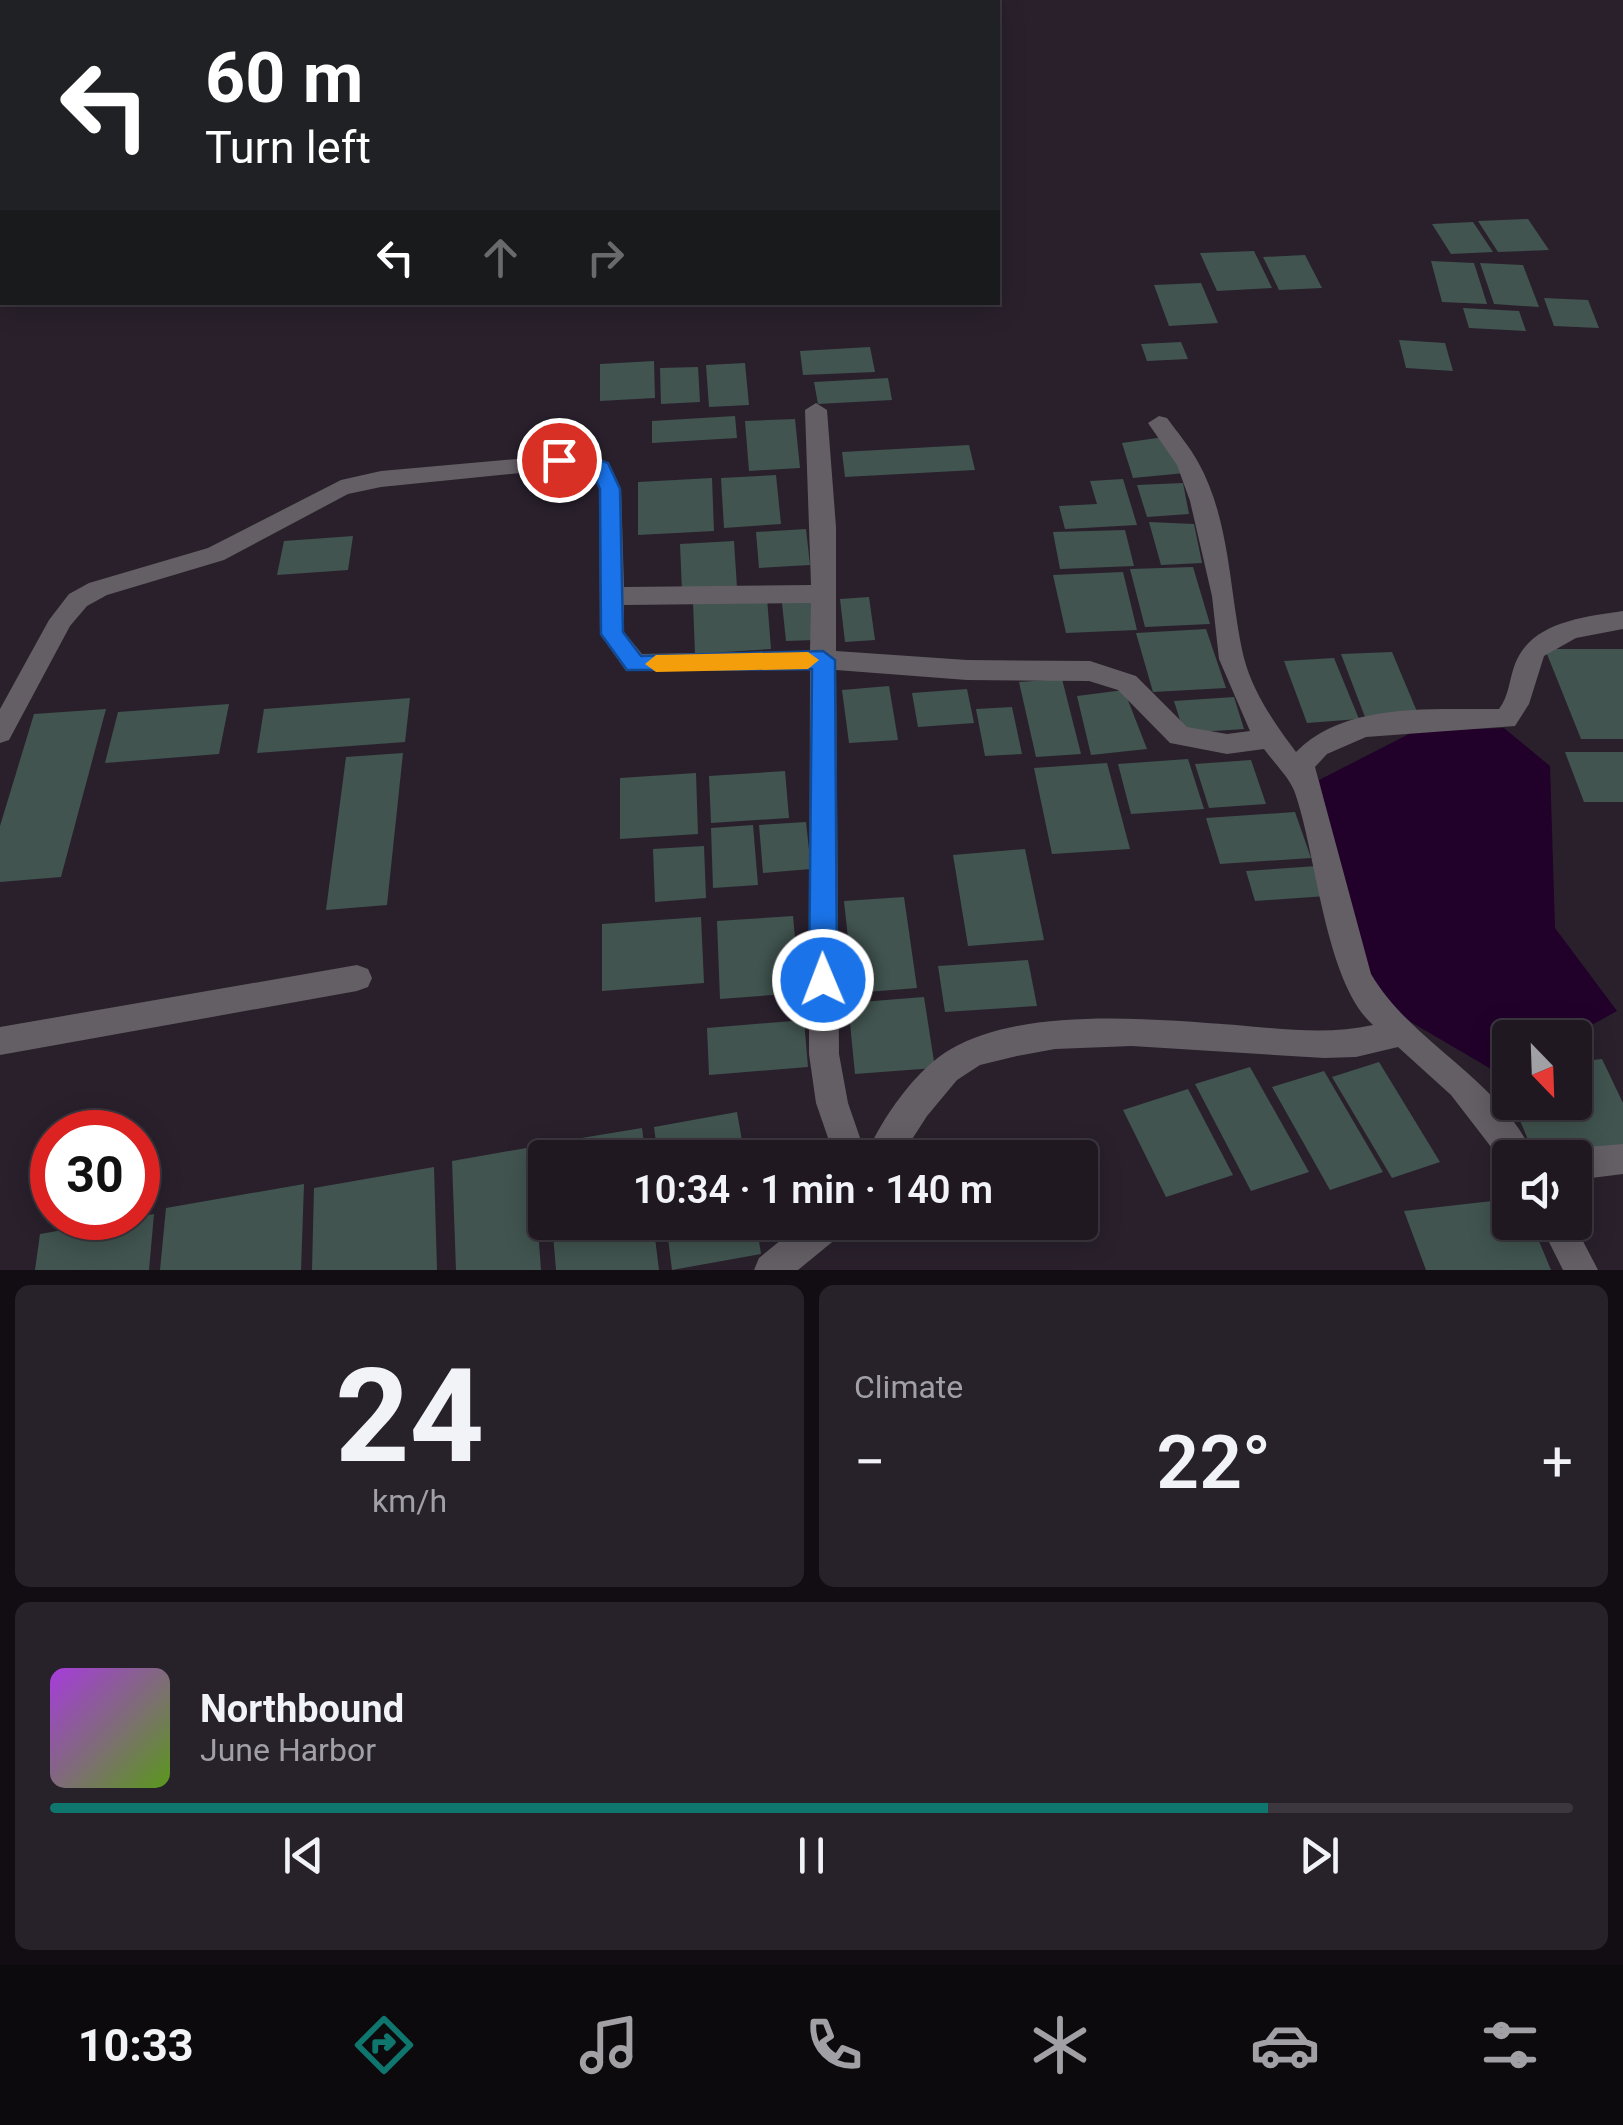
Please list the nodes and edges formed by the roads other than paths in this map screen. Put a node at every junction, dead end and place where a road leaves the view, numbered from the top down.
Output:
1 (816, 410) dead end
2 (1159, 423) dead end
3 (821, 594) junction
4 (610, 596) junction
5 (1623, 620) edge
6 (823, 660) junction
7 (0, 733) edge
8 (1271, 738) junction
9 (1305, 783) junction
10 (357, 978) dead end
11 (1400, 1033) junction
12 (0, 1041) edge
13 (845, 1140) edge
14 (894, 1140) edge
15 (1504, 1140) edge
16 (1623, 1159) edge
17 (1592, 1162) edge
18 (808, 1240) edge
19 (1565, 1240) edge
20 (771, 1270) edge
21 (1581, 1270) edge

1 - 3 street
2 - 8 street
3 - 4 street
3 - 6 street
4 - 6 street
4 - 7 street
5 - 9 street
6 - 8 street
6 - 13 street
8 - 9 street
9 - 11 street
10 - 12 street
11 - 14 street
11 - 15 street
16 - 17 street
18 - 20 street
19 - 21 street

